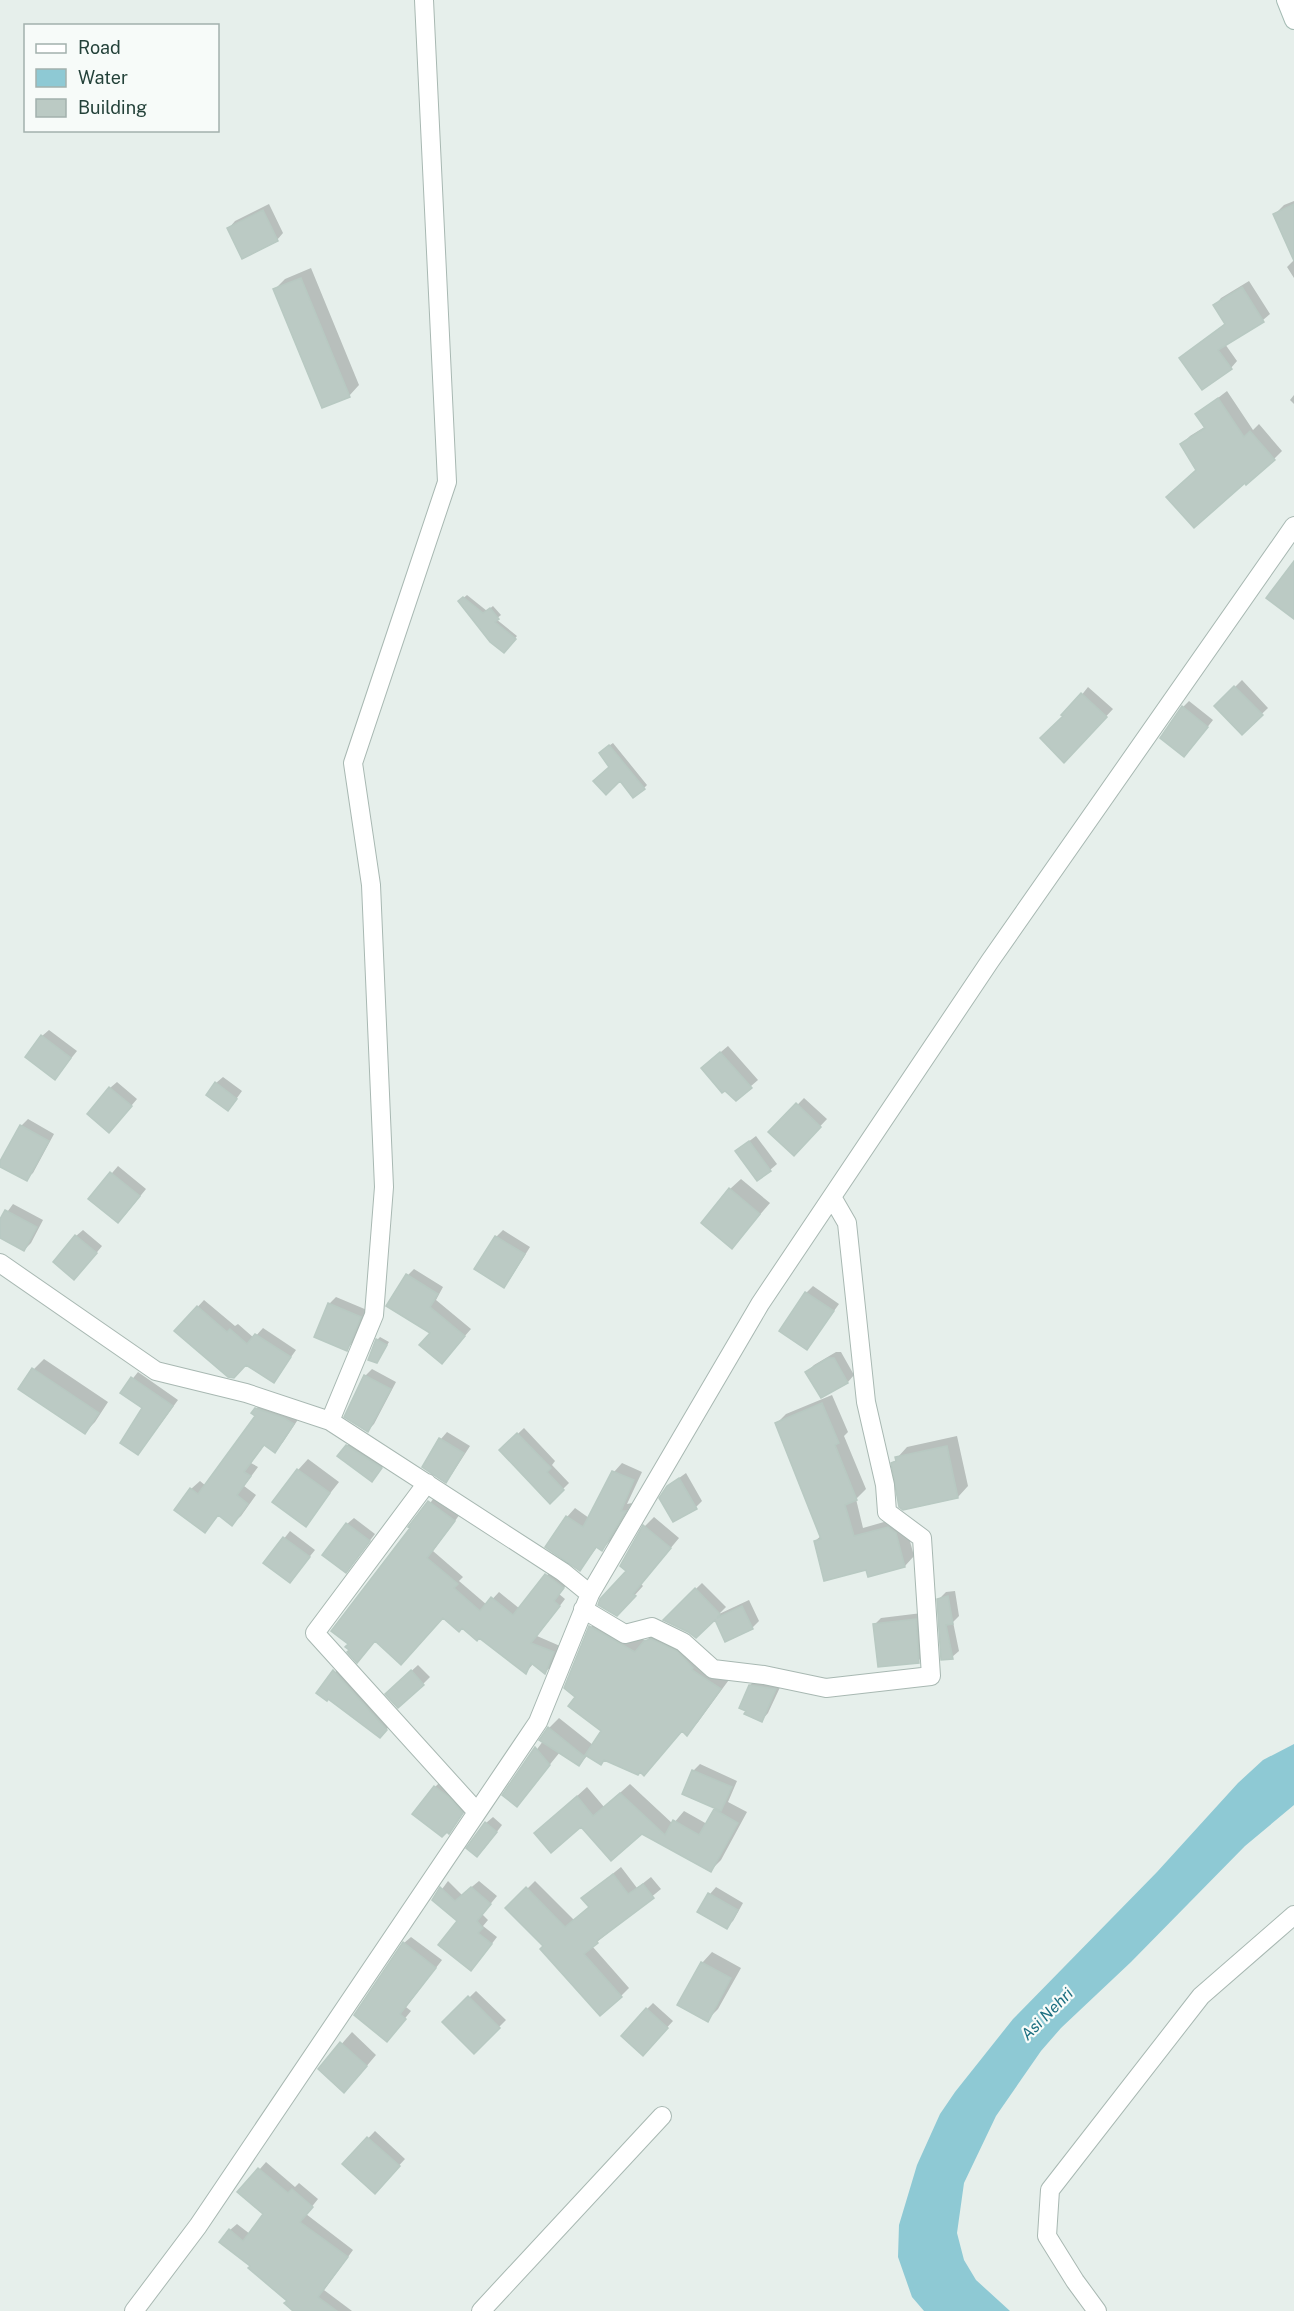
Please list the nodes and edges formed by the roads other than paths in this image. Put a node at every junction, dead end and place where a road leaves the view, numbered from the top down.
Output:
1 (424, 0) edge
2 (1286, 0) edge
3 (1294, 20) edge
4 (1294, 526) edge
5 (832, 1197) junction
6 (0, 1263) edge
7 (330, 1421) junction
8 (427, 1484) junction
9 (587, 1601) junction
10 (477, 1812) junction
11 (1294, 1915) edge
12 (662, 2116) dead end
13 (134, 2311) edge
14 (481, 2311) edge
15 (1097, 2311) edge

1 - 7 street
2 - 3 street
4 - 5 street
5 - 9 street
5 - 9 street
6 - 7 street
7 - 8 street
8 - 9 street
8 - 10 street
9 - 10 street
10 - 13 street
11 - 15 street
12 - 14 street

